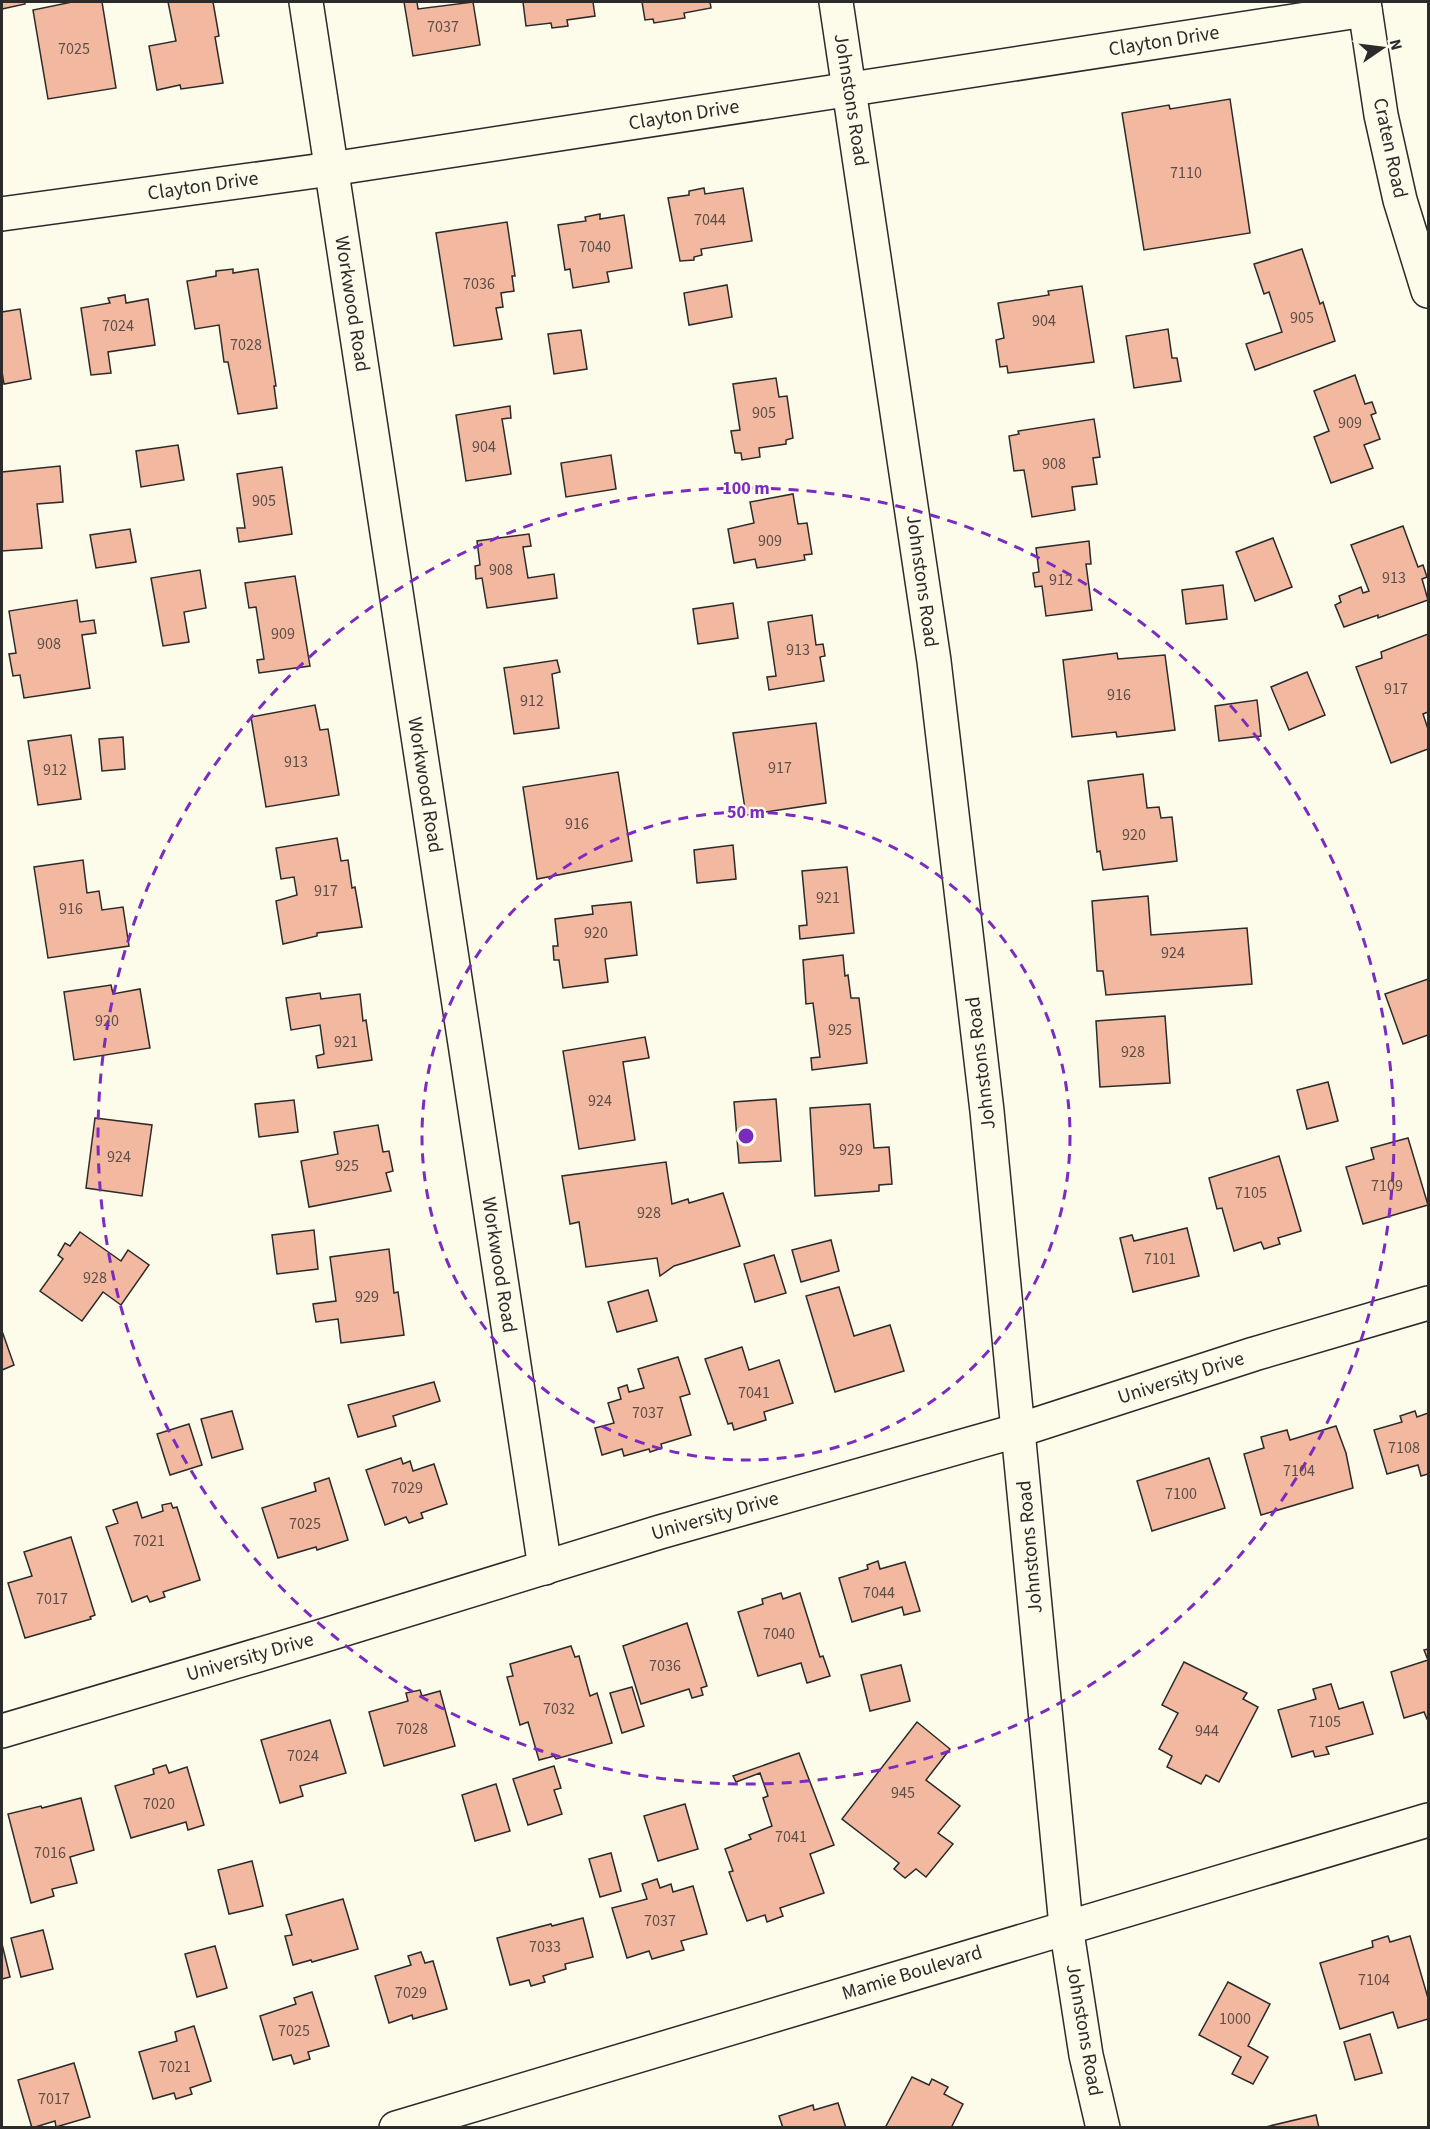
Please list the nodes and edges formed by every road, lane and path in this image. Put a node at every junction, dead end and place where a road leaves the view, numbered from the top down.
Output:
1 (306, 2) edge
2 (836, 2) edge
3 (1365, 6) edge
4 (849, 90) junction
5 (331, 169) junction
6 (2, 214) edge
7 (1428, 291) edge
8 (1428, 1303) edge
9 (1019, 1430) junction
10 (545, 1568) junction
11 (2, 1731) edge
12 (1428, 1820) edge
13 (1066, 1926) junction
14 (396, 2127) edge
15 (1103, 2127) edge

1 - 5 street, Workwood Road
2 - 4 street, Johnstons Road
3 - 4 street, Clayton Drive
3 - 7 street, Craten Road
4 - 5 street, Clayton Drive
4 - 9 street, Johnstons Road
5 - 6 street, Clayton Drive
5 - 10 street, Workwood Road
8 - 9 street, University Drive
9 - 10 street, University Drive
9 - 13 street, Johnstons Road
10 - 11 street, University Drive
12 - 13 street, Mamie Boulevard
13 - 14 street, Mamie Boulevard
13 - 15 street, Johnstons Road

